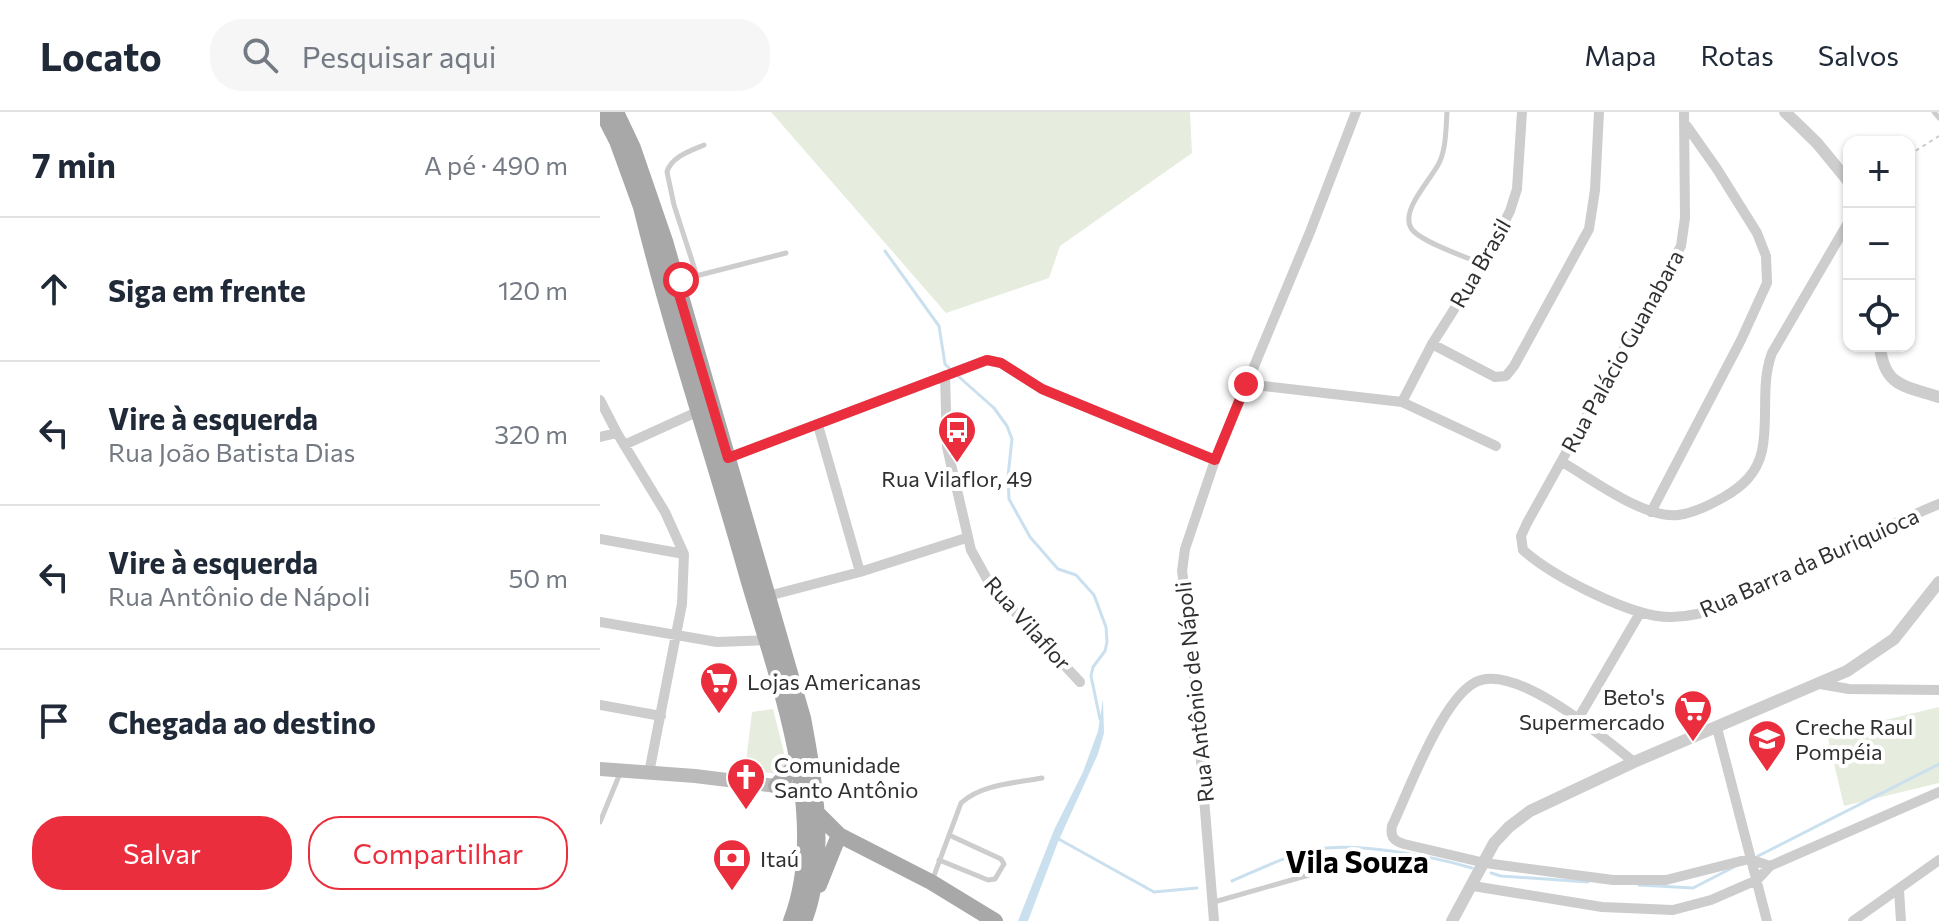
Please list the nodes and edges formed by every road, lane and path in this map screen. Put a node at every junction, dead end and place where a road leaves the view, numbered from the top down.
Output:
1 (602, 112) edge
2 (616, 112) edge
3 (1356, 112) edge
4 (1447, 112) edge
5 (1522, 112) edge
6 (1599, 112) edge
7 (1785, 112) edge
8 (1934, 112) edge
9 (1684, 118) edge
10 (1939, 118) edge
11 (1939, 136) edge
12 (704, 145) dead end
13 (1915, 151) edge
14 (1843, 175) edge
15 (1843, 231) edge
16 (786, 253) dead end
17 (1483, 264) junction
18 (697, 276) junction
19 (675, 281) junction
20 (1432, 344) junction
21 (1881, 352) edge
22 (947, 374) junction
23 (1246, 384) junction
24 (1939, 397) edge
25 (600, 400) edge
26 (1402, 402) junction
27 (699, 411) junction
28 (818, 425) junction
29 (617, 433) junction
30 (600, 437) edge
31 (624, 445) junction
32 (1496, 446) dead end
33 (1215, 460) junction
34 (722, 461) junction
35 (1562, 462) junction
36 (1939, 504) edge
37 (729, 511) junction
38 (1651, 512) junction
39 (1522, 532) joint
40 (966, 538) junction
41 (600, 539) edge
42 (684, 554) junction
43 (860, 572) junction
44 (1939, 582) edge
45 (768, 596) junction
46 (1640, 613) junction
47 (600, 622) edge
48 (677, 637) junction
49 (773, 640) junction
50 (1080, 682) dead end
51 (1820, 684) junction
52 (1939, 690) edge
53 (600, 705) edge
54 (661, 716) junction
55 (1578, 719) junction
56 (1717, 728) junction
57 (1634, 762) junction
58 (798, 763) junction
59 (600, 769) edge
60 (621, 770) junction
61 (649, 773) junction
62 (1042, 778) dead end
63 (776, 786) junction
64 (800, 789) junction
65 (1939, 792) edge
66 (816, 813) junction
67 (600, 822) edge
68 (839, 835) junction
69 (949, 835) junction
70 (1749, 859) junction
71 (939, 860) junction
72 (1939, 860) edge
73 (1485, 863) junction
74 (1770, 866) junction
75 (1309, 875) dead end
76 (1757, 880) junction
77 (931, 882) junction
78 (1473, 886) junction
79 (1899, 890) junction
80 (1213, 902) junction
81 (806, 915) edge
82 (791, 921) edge
83 (995, 921) edge
84 (1214, 921) edge
85 (1452, 921) edge
86 (1767, 921) edge
87 (1853, 921) edge
88 (1901, 921) edge

1 - 27 main road
2 - 19 main road
3 - 23 street, Rua Antônio de Nápoli
4 - 17 lane
5 - 17 street, Rua Brasil
6 - 20 street
7 - 14 street
8 - 10 lane
9 - 35 street, Rua Palácio Guanabara
9 - 38 street
11 - 13 path
12 - 18 lane
15 - 38 street
16 - 18 lane
17 - 20 street, Rua Brasil
18 - 19 lane
19 - 34 main road
20 - 26 street, Rua Brasil
21 - 24 street
22 - 28 street
22 - 33 street
22 - 40 street, Rua Vilaflor
23 - 26 street
23 - 33 street, Rua Antônio de Nápoli
25 - 29 street
26 - 32 street
27 - 31 street
27 - 34 main road
28 - 34 street
28 - 43 street
29 - 30 street
29 - 31 street
31 - 42 street
33 - 80 street, Rua Antônio de Nápoli
34 - 37 main road
34 - 45 main road
35 - 38 street
35 - 39 street, Rua Palácio Guanabara
36 - 46 street, Rua Barra da Buriquioca
37 - 45 main road
37 - 49 main road
39 - 46 street, Rua Barra da Buriquioca
40 - 43 street
40 - 50 street, Rua Vilaflor
41 - 42 street
42 - 48 street
43 - 45 street
44 - 51 street
45 - 49 main road
46 - 55 street
47 - 48 street
48 - 49 street
48 - 54 street
49 - 58 main road
49 - 66 main road
51 - 52 street
51 - 56 street
53 - 54 street
54 - 61 street
55 - 57 street
55 - 73 street
56 - 57 street
56 - 70 street
57 - 73 street
58 - 63 main road
58 - 64 main road
59 - 60 main road
60 - 61 main road
60 - 67 lane
61 - 63 main road
62 - 69 lane
63 - 64 main road
64 - 66 main road
64 - 82 main road
65 - 74 street
66 - 68 main road
66 - 81 main road
68 - 77 main road
68 - 81 main road
69 - 71 lane
69 - 71 lane
70 - 73 street
70 - 74 street
70 - 76 street
71 - 77 lane
72 - 79 street
73 - 78 street
74 - 76 street
75 - 80 lane
76 - 78 street
76 - 86 street
77 - 83 main road
78 - 85 street
79 - 87 street
79 - 88 street
80 - 84 street, Rua Antônio de Nápoli

